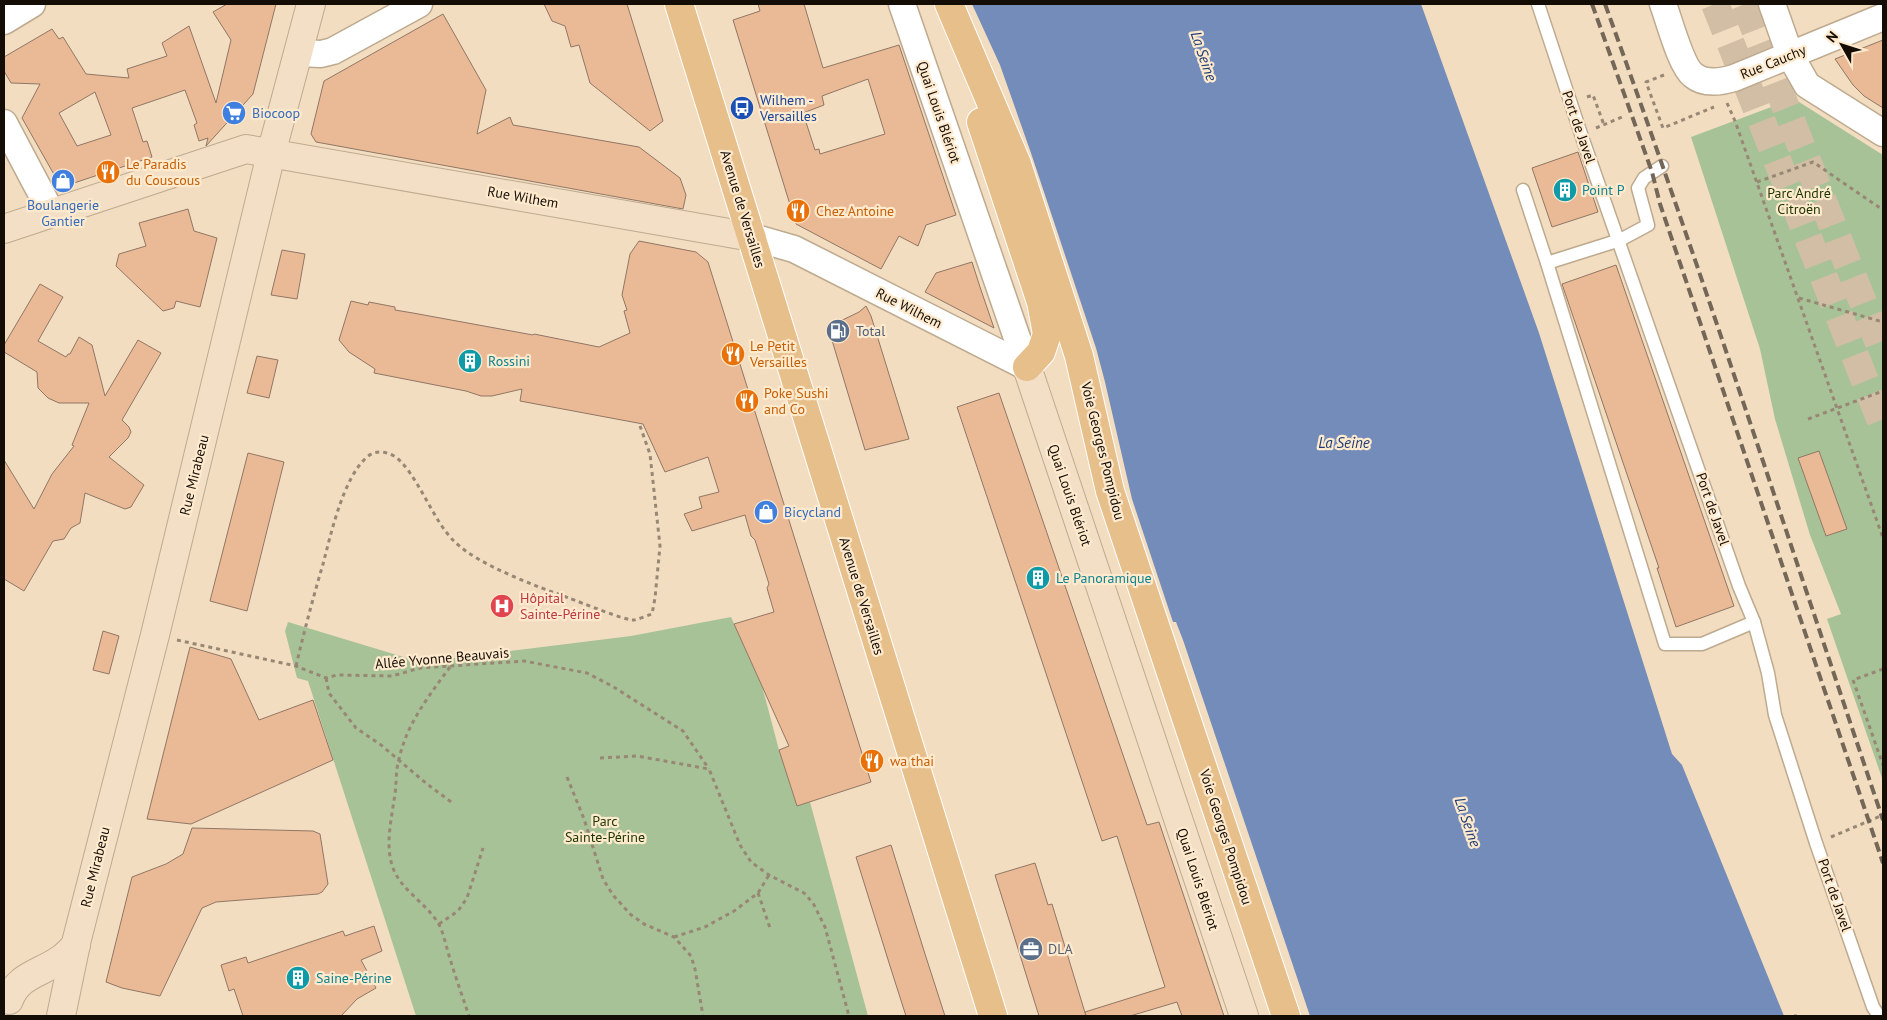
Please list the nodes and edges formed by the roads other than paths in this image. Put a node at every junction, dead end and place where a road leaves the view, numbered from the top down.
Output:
1 (32, 4) edge
2 (310, 4) edge
3 (419, 4) edge
4 (679, 4) edge
5 (902, 4) edge
6 (948, 4) edge
7 (1538, 4) edge
8 (1663, 4) edge
9 (1772, 4) edge
10 (1883, 17) edge
11 (4, 22) edge
12 (965, 42) junction
13 (298, 52) junction
14 (1790, 55) junction
15 (4, 123) edge
16 (1883, 133) edge
17 (271, 154) junction
18 (1662, 166) dead end
19 (1523, 190) dead end
20 (51, 212) junction
21 (4, 229) edge
22 (752, 237) junction
23 (1620, 240) junction
24 (1547, 263) junction
25 (1027, 367) junction
26 (1754, 622) junction
27 (76, 945) junction
28 (37, 971) junction
29 (9, 1000) edge
30 (63, 1010) edge
31 (993, 1016) edge
32 (1244, 1016) edge
33 (1286, 1016) edge
34 (1879, 1016) edge

1 - 11 street
2 - 13 street, Rue Mirabeau
3 - 13 street
4 - 22 main road, Avenue de Versailles
5 - 25 street, Quai Louis Blériot
6 - 12 main road, Voie Georges Pompidou
7 - 23 lane, Port de Javel
8 - 14 street, Rue Cauchy
9 - 14 street
10 - 14 street, Rue Cauchy
12 - 25 main road
12 - 33 main road, Voie Georges Pompidou
13 - 17 street, Rue Mirabeau
14 - 16 street
15 - 20 street
17 - 20 street, Rue Wilhem
17 - 22 street, Rue Wilhem
17 - 27 street, Rue Mirabeau
18 - 23 lane
19 - 24 lane
20 - 21 street, Rue Wilhem
22 - 25 street, Rue Wilhem
22 - 31 main road, Avenue de Versailles
23 - 24 lane
23 - 26 lane, Port de Javel
24 - 26 lane
25 - 32 street, Quai Louis Blériot
26 - 34 lane, Port de Javel
27 - 28 street
27 - 30 street, Rue Mirabeau
28 - 29 street
28 - 30 street

